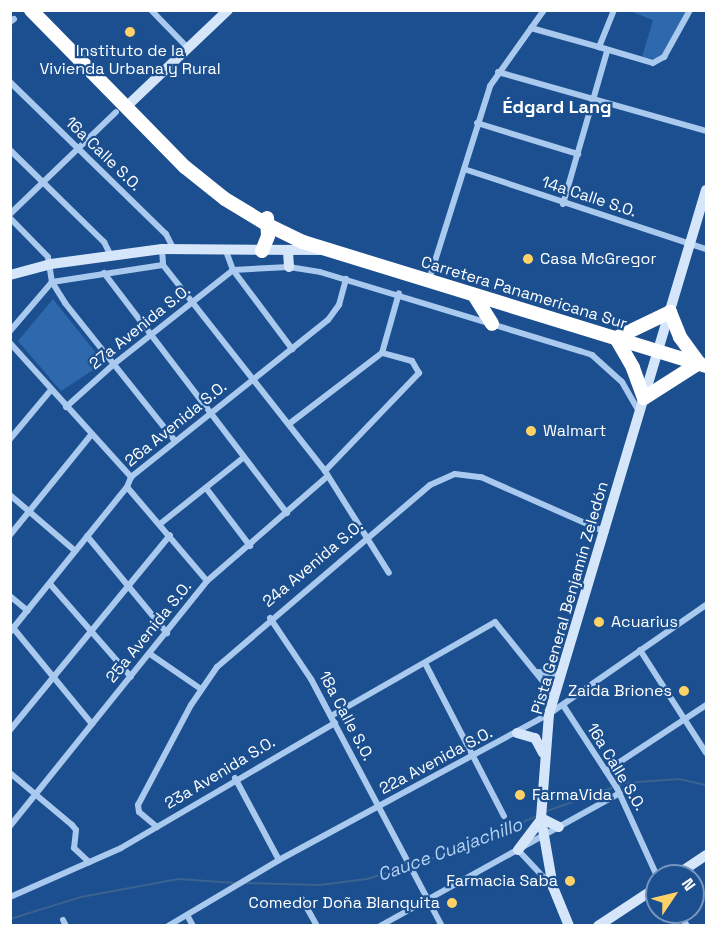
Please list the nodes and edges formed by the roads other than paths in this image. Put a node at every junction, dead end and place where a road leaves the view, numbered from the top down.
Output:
1 (31, 10) edge
2 (44, 10) edge
3 (151, 10) edge
4 (228, 10) edge
5 (544, 10) edge
6 (614, 10) edge
7 (690, 10) edge
8 (531, 27) junction
9 (599, 47) junction
10 (188, 48) junction
11 (607, 52) junction
12 (498, 72) junction
13 (10, 82) edge
14 (594, 101) junction
15 (125, 107) junction
16 (477, 123) junction
17 (706, 132) edge
18 (78, 149) junction
19 (10, 150) edge
20 (578, 154) junction
21 (464, 170) junction
22 (44, 183) junction
23 (706, 190) edge
24 (563, 204) junction
25 (10, 216) edge
26 (267, 220) junction
27 (691, 244) junction
28 (167, 249) junction
29 (706, 249) edge
30 (333, 250) junction
31 (226, 251) junction
32 (262, 251) junction
33 (288, 252) junction
34 (110, 254) junction
35 (51, 264) junction
36 (163, 265) junction
37 (289, 267) junction
38 (233, 270) junction
39 (104, 273) junction
40 (10, 275) edge
41 (346, 279) junction
42 (429, 281) junction
43 (52, 282) junction
44 (399, 293) junction
45 (474, 295) junction
46 (192, 303) junction
47 (670, 312) junction
48 (492, 324) junction
49 (10, 331) edge
50 (153, 334) junction
51 (616, 338) junction
52 (10, 343) edge
53 (292, 349) junction
54 (658, 352) junction
55 (382, 353) junction
56 (114, 364) junction
57 (703, 364) edge
58 (254, 380) junction
59 (51, 390) junction
60 (642, 405) junction
61 (66, 408) junction
62 (213, 411) junction
63 (289, 424) junction
64 (91, 435) junction
65 (10, 439) edge
66 (175, 441) junction
67 (243, 458) junction
68 (327, 473) junction
69 (131, 477) junction
70 (127, 487) junction
71 (206, 488) junction
72 (10, 495) edge
73 (30, 510) junction
74 (287, 513) junction
75 (160, 524) junction
76 (605, 532) junction
77 (10, 534) edge
78 (170, 535) junction
79 (87, 536) junction
80 (366, 536) junction
81 (250, 546) junction
82 (75, 550) junction
83 (389, 573) dead end
84 (207, 581) junction
85 (50, 584) junction
86 (129, 585) junction
87 (10, 596) edge
88 (706, 605) edge
89 (28, 611) junction
90 (270, 618) junction
91 (12, 631) edge
92 (91, 631) junction
93 (167, 633) junction
94 (640, 650) junction
95 (150, 654) junction
96 (426, 665) junction
97 (538, 672) junction
98 (560, 674) junction
99 (51, 677) junction
100 (131, 677) junction
101 (201, 688) junction
102 (554, 695) junction
103 (563, 705) junction
104 (706, 705) edge
105 (549, 714) junction
106 (332, 716) junction
107 (684, 719) junction
108 (335, 723) junction
109 (92, 724) junction
110 (10, 730) edge
111 (518, 733) junction
112 (706, 753) edge
113 (543, 754) junction
114 (475, 756) junction
115 (606, 771) junction
116 (10, 773) edge
117 (235, 778) junction
118 (618, 791) junction
119 (36, 795) junction
120 (380, 807) junction
121 (504, 816) dead end
122 (541, 816) junction
123 (10, 825) edge
124 (157, 827) junction
125 (559, 827) junction
126 (543, 835) junction
127 (518, 850) junction
128 (706, 855) edge
129 (279, 860) junction
130 (89, 862) junction
131 (651, 864) edge
132 (693, 864) edge
133 (553, 887) junction
134 (645, 896) edge
135 (10, 897) edge
136 (302, 899) dead end
137 (428, 899) junction
138 (187, 915) junction
139 (168, 926) edge
140 (193, 926) edge
141 (317, 926) edge
142 (381, 926) edge
143 (442, 926) edge
144 (570, 926) edge
145 (598, 926) edge

1 - 15 highway, Carretera Panamericana Sur
2 - 15 highway, Carretera Panamericana Sur
3 - 10 street
4 - 10 main road
5 - 8 street
6 - 9 street
7 - 11 street
8 - 9 street
8 - 12 street
9 - 11 street
10 - 15 main road
11 - 14 street
12 - 14 street
12 - 16 street
13 - 18 street, 16a Calle S.O.
14 - 17 street
14 - 20 street
15 - 18 street
15 - 26 highway, Carretera Panamericana Sur
16 - 20 street
16 - 21 street
18 - 22 street
18 - 28 street, 16a Calle S.O.
19 - 22 street
20 - 24 street
21 - 24 street, 14a Calle S.O.
21 - 42 street
22 - 25 street
22 - 34 street
23 - 27 main road, Pista General Benjamín Zeledón
24 - 27 street, 14a Calle S.O.
25 - 35 street
26 - 30 highway, Carretera Panamericana Sur
26 - 32 highway
27 - 29 street, 14a Calle S.O.
27 - 47 main road, Pista General Benjamín Zeledón
28 - 31 main road
28 - 34 main road
28 - 36 street
30 - 33 main road
30 - 42 highway, Carretera Panamericana Sur
31 - 32 main road
31 - 38 street
32 - 33 main road
33 - 37 main road
34 - 35 main road
35 - 40 main road
35 - 43 street
36 - 39 street
36 - 46 street
37 - 38 street
37 - 41 street
38 - 46 street, 27a Avenida S.O.
38 - 53 street
39 - 43 street
39 - 50 street
41 - 44 street
41 - 53 street, 26a Avenida S.O.
42 - 45 highway, Carretera Panamericana Sur
43 - 49 street
43 - 56 street
44 - 48 street
44 - 55 street
45 - 48 highway
45 - 51 highway, Carretera Panamericana Sur
46 - 50 street, 27a Avenida S.O.
46 - 58 street
47 - 51 highway
47 - 54 main road, Pista General Benjamín Zeledón
47 - 57 highway
48 - 60 street
50 - 56 street, 27a Avenida S.O.
50 - 62 street
51 - 54 highway, Carretera Panamericana Sur
51 - 60 highway
52 - 59 street
53 - 58 street, 26a Avenida S.O.
54 - 57 highway, Carretera Panamericana Sur
54 - 60 main road, Pista General Benjamín Zeledón
55 - 63 street
55 - 68 street, 25a Avenida S.O.
56 - 61 street, 27a Avenida S.O.
56 - 66 street
57 - 60 highway
58 - 62 street, 26a Avenida S.O.
58 - 63 street
59 - 61 street
59 - 65 street
60 - 76 main road, Pista General Benjamín Zeledón
61 - 64 street
62 - 66 street, 26a Avenida S.O.
62 - 67 street
63 - 68 street
64 - 69 street
64 - 73 street
66 - 69 street, 26a Avenida S.O.
67 - 71 street
67 - 74 street
68 - 74 street, 25a Avenida S.O.
68 - 80 street
69 - 70 street, 26a Avenida S.O.
70 - 75 street
70 - 79 street, 26a Avenida S.O.
71 - 75 street
71 - 81 street
72 - 73 street
73 - 77 street
73 - 82 street
74 - 81 street, 25a Avenida S.O.
75 - 78 street
76 - 80 street, 24a Avenida S.O.
76 - 98 main road, Pista General Benjamín Zeledón
78 - 84 street
78 - 86 street
79 - 82 street, 26a Avenida S.O.
79 - 86 street
80 - 83 street
80 - 90 street, 24a Avenida S.O.
81 - 84 street, 25a Avenida S.O.
82 - 85 street, 26a Avenida S.O.
84 - 93 street, 25a Avenida S.O.
85 - 89 street, 26a Avenida S.O.
85 - 92 street
86 - 92 street
86 - 93 street
87 - 89 street
88 - 94 street, 22a Avenida S.O.
89 - 91 street, 26a Avenida S.O.
90 - 101 street, 24a Avenida S.O.
90 - 106 street, 18a Calle S.O.
91 - 99 street
92 - 99 street
92 - 100 street
93 - 95 street, 25a Avenida S.O.
94 - 103 street, 22a Avenida S.O.
94 - 107 street
95 - 100 street, 25a Avenida S.O.
95 - 101 street
96 - 97 street
96 - 106 street
96 - 114 street
97 - 98 street
97 - 102 street
98 - 102 main road, Pista General Benjamín Zeledón
99 - 109 street
99 - 110 street
100 - 109 street, 25a Avenida S.O.
101 - 124 street, 24a Avenida S.O.
102 - 105 main road, Pista General Benjamín Zeledón
103 - 105 street, 22a Avenida S.O.
103 - 115 street, 16a Calle S.O.
104 - 107 street
105 - 111 street, 22a Avenida S.O.
105 - 113 main road, Pista General Benjamín Zeledón
106 - 108 street, 18a Calle S.O.
107 - 112 street
107 - 115 street
108 - 117 street, 23a Avenida S.O.
108 - 120 street, 18a Calle S.O.
109 - 119 street, 25a Avenida S.O.
111 - 113 main road
111 - 114 street, 22a Avenida S.O.
113 - 122 main road, Pista General Benjamín Zeledón
114 - 120 street, 22a Avenida S.O.
114 - 121 street
115 - 118 street, 16a Calle S.O.
116 - 119 street
117 - 124 street, 23a Avenida S.O.
117 - 129 street
118 - 125 street
118 - 131 street, 16a Calle S.O.
119 - 123 street, 25a Avenida S.O.
119 - 130 street
120 - 129 street, 22a Avenida S.O.
120 - 137 street, 18a Calle S.O.
122 - 125 main road
122 - 126 main road, Pista General Benjamín Zeledón
122 - 127 main road
124 - 130 street, 23a Avenida S.O.
125 - 126 street
126 - 127 street
126 - 133 main road, Pista General Benjamín Zeledón
127 - 133 street
127 - 137 street
128 - 132 main road
129 - 138 street, 22a Avenida S.O.
130 - 135 street, 23a Avenida S.O.
133 - 144 main road, Pista General Benjamín Zeledón
134 - 145 main road
136 - 141 street
137 - 142 street
137 - 143 street, 18a Calle S.O.
138 - 139 street, 22a Avenida S.O.
138 - 140 street

